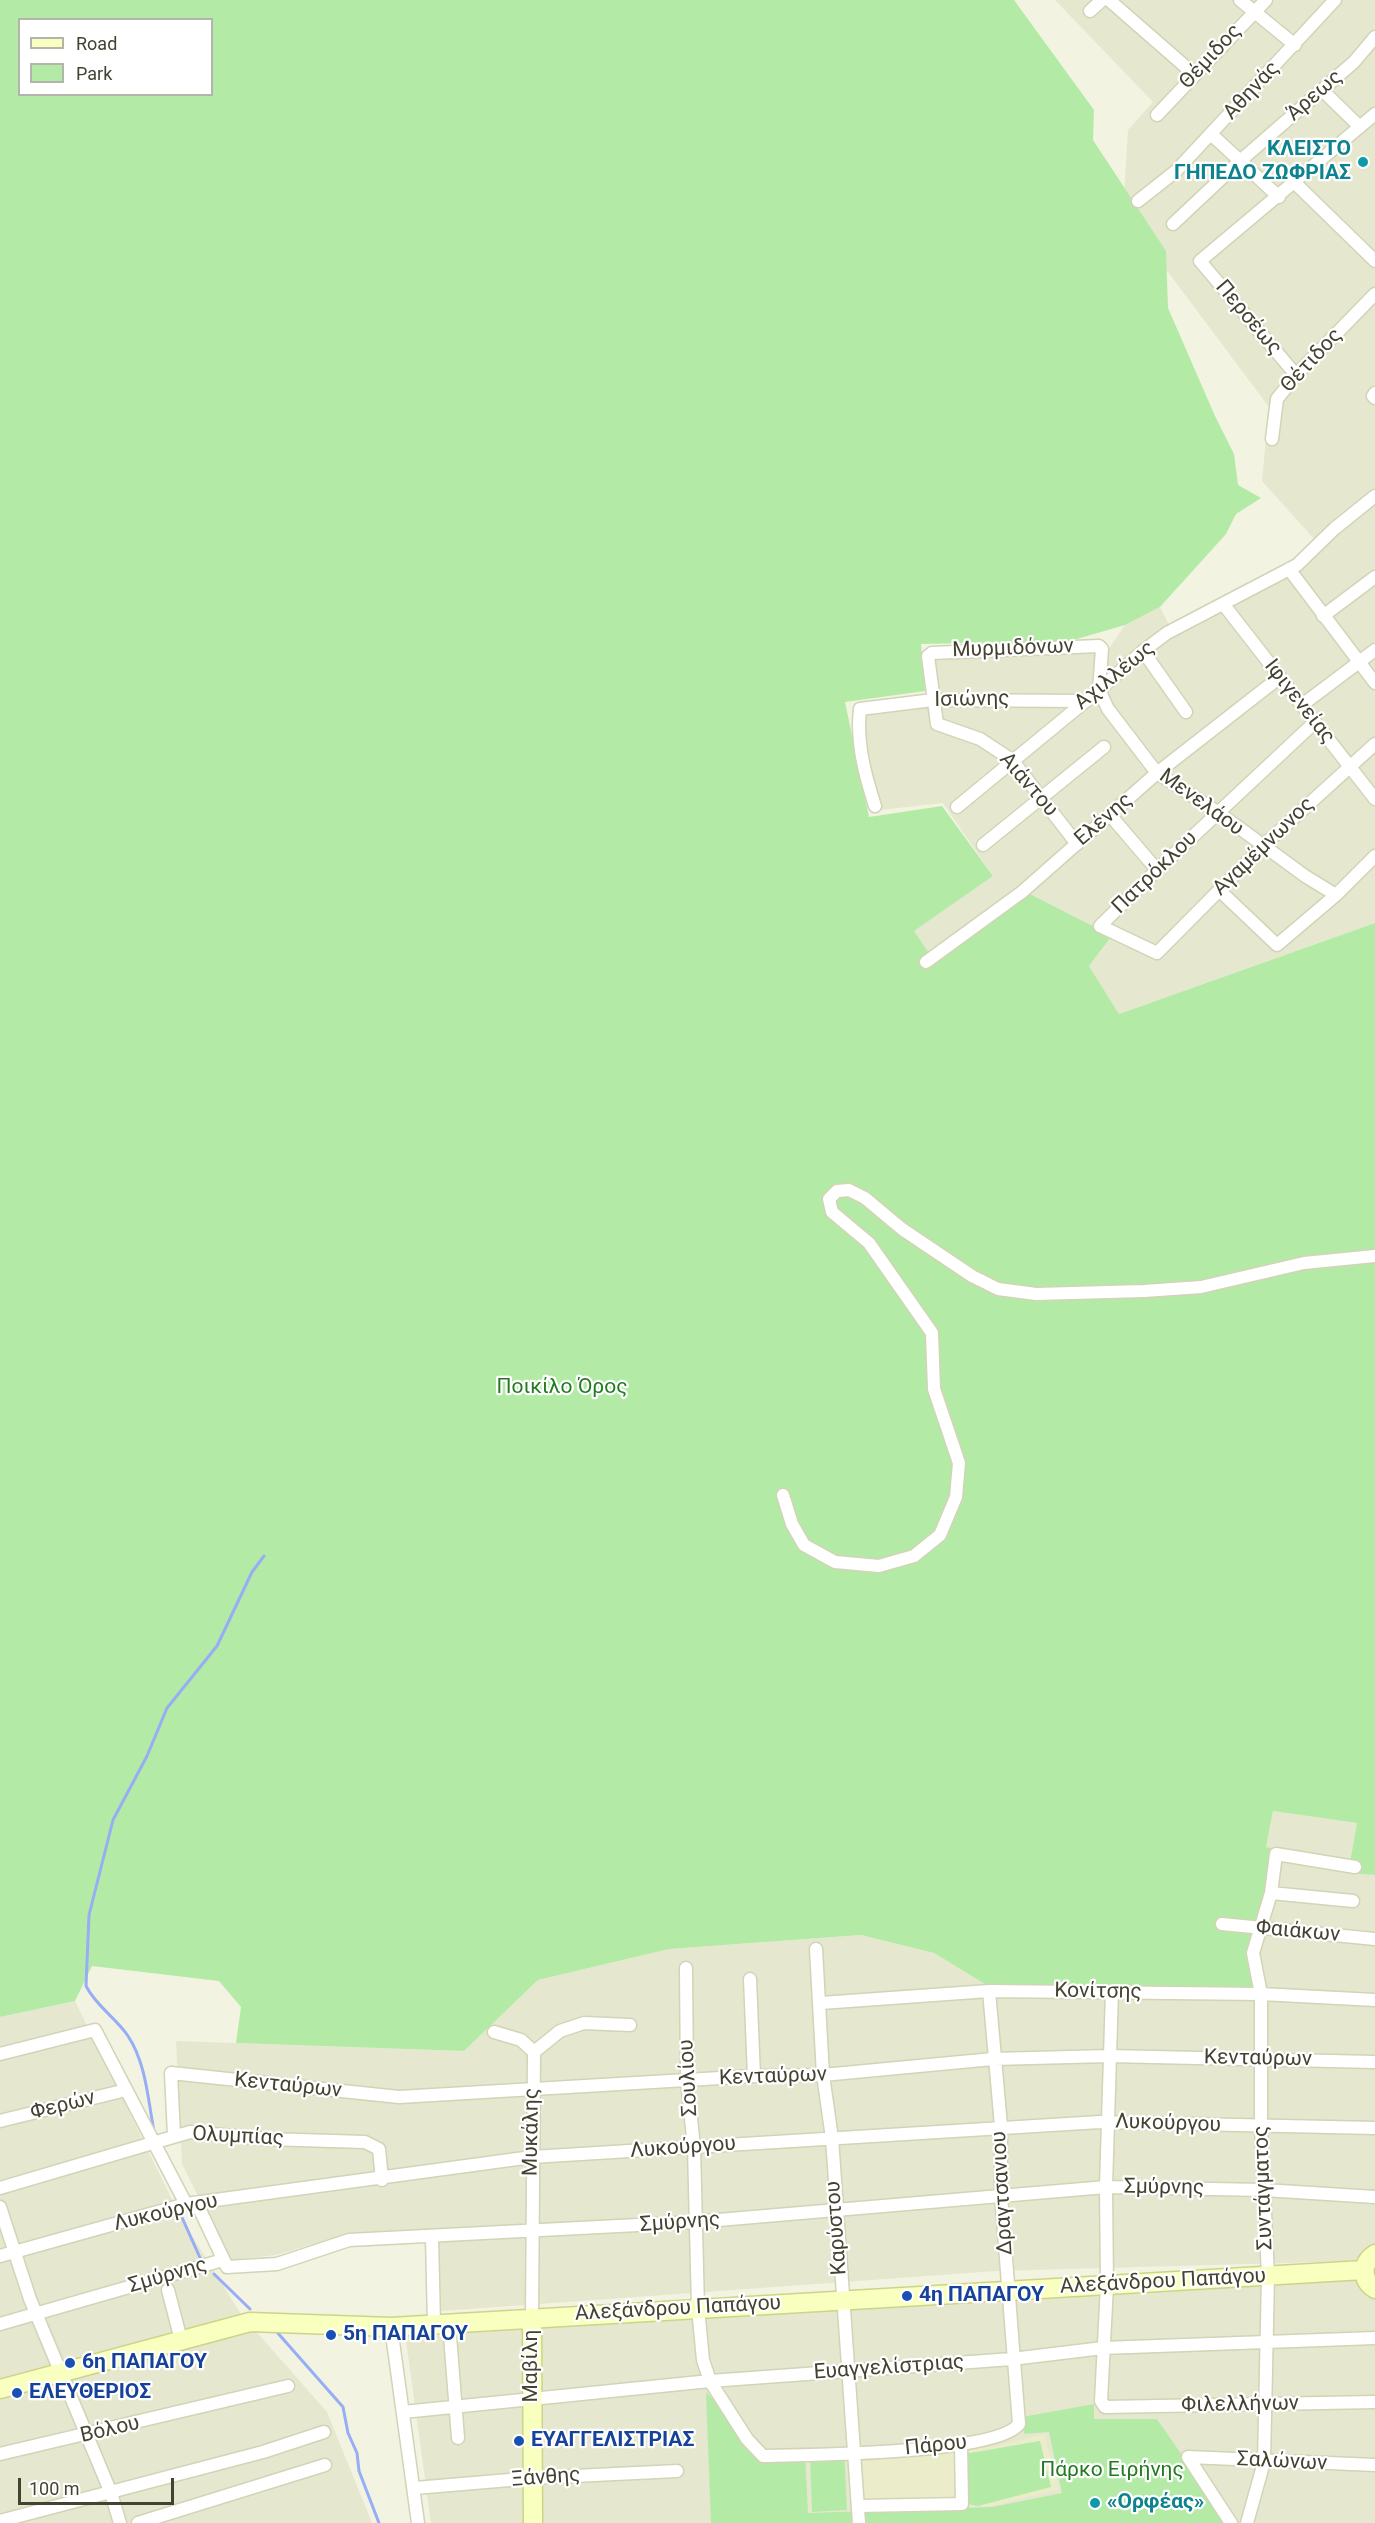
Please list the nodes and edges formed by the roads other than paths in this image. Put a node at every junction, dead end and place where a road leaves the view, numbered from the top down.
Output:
1 (1102, 0) edge
2 (1109, 0) edge
3 (1240, 0) edge
4 (1266, 0) edge
5 (1335, 0) edge
6 (1090, 11) dead end
7 (1255, 12) junction
8 (1375, 37) edge
9 (1295, 45) junction
10 (1195, 75) junction
11 (1322, 90) junction
12 (1375, 114) edge
13 (1157, 115) dead end
14 (1360, 127) junction
15 (1211, 134) junction
16 (1239, 161) junction
17 (1295, 183) junction
18 (1278, 197) junction
19 (1138, 201) dead end
20 (1173, 224) dead end
21 (1375, 261) edge
22 (1375, 294) edge
23 (1365, 305) junction
24 (1375, 314) edge
25 (1296, 375) junction
26 (1272, 439) dead end
27 (1375, 496) edge
28 (1289, 569) junction
29 (1375, 577) edge
30 (1224, 605) junction
31 (1323, 616) junction
32 (1375, 650) edge
33 (1143, 651) junction
34 (1358, 662) junction
35 (1280, 677) junction
36 (1375, 683) edge
37 (1099, 690) junction
38 (933, 700) junction
39 (1083, 700) junction
40 (1302, 705) junction
41 (1186, 712) dead end
42 (1315, 722) junction
43 (1375, 744) edge
44 (1104, 747) dead end
45 (1012, 760) junction
46 (1350, 767) junction
47 (1157, 773) junction
48 (1041, 798) junction
49 (1375, 799) edge
50 (875, 806) dead end
51 (957, 807) dead end
52 (1219, 813) junction
53 (1110, 815) junction
54 (1077, 844) junction
55 (984, 845) dead end
56 (1262, 846) junction
57 (1375, 856) edge
58 (1157, 870) junction
59 (1219, 890) junction
60 (1336, 895) junction
61 (1156, 953) joint
62 (926, 962) dead end
63 (1375, 1256) edge
64 (783, 1495) dead end
65 (1355, 1867) dead end
66 (1271, 1893) junction
67 (1353, 1901) dead end
68 (1222, 1924) dead end
69 (1260, 1928) junction
70 (1375, 1939) edge
71 (816, 1949) dead end
72 (686, 1968) dead end
73 (750, 1979) dead end
74 (989, 1990) junction
75 (1112, 1991) junction
76 (1261, 1994) junction
77 (1375, 2000) edge
78 (821, 2003) junction
79 (630, 2025) dead end
80 (494, 2032) dead end
81 (534, 2052) junction
82 (0, 2054) edge
83 (1109, 2056) junction
84 (993, 2058) junction
85 (1262, 2059) junction
86 (1375, 2062) edge
87 (823, 2075) junction
88 (754, 2076) junction
89 (687, 2081) junction
90 (126, 2090) junction
91 (533, 2090) junction
92 (0, 2121) edge
93 (1110, 2122) junction
94 (1001, 2126) junction
95 (1262, 2127) junction
96 (1375, 2128) edge
97 (174, 2136) junction
98 (832, 2138) junction
99 (152, 2142) junction
100 (694, 2147) junction
101 (532, 2157) junction
102 (382, 2180) junction
103 (1106, 2187) junction
104 (0, 2188) edge
105 (1264, 2190) junction
106 (1001, 2195) junction
107 (1375, 2197) edge
108 (186, 2204) junction
109 (0, 2207) edge
110 (836, 2210) junction
111 (695, 2222) junction
112 (532, 2232) junction
113 (432, 2237) junction
114 (14, 2253) junction
115 (1375, 2254) edge
116 (0, 2256) edge
117 (223, 2260) junction
118 (1364, 2270) junction
119 (1268, 2276) junction
120 (1107, 2285) junction
121 (1375, 2289) edge
122 (168, 2290) dead end
123 (1008, 2290) junction
124 (842, 2300) junction
125 (698, 2308) junction
126 (37, 2315) junction
127 (532, 2317) junction
128 (0, 2324) edge
129 (441, 2324) junction
130 (392, 2327) junction
131 (1375, 2338) edge
132 (181, 2340) junction
133 (1267, 2343) junction
134 (1103, 2348) junction
135 (1012, 2359) junction
136 (60, 2372) junction
137 (850, 2372) junction
138 (710, 2381) junction
139 (288, 2386) dead end
140 (0, 2389) edge
141 (532, 2398) junction
142 (1375, 2402) edge
143 (1264, 2404) junction
144 (455, 2406) junction
145 (403, 2412) junction
146 (1014, 2430) joint
147 (324, 2432) dead end
148 (86, 2436) junction
149 (458, 2438) dead end
150 (961, 2444) junction
151 (0, 2454) edge
152 (856, 2454) junction
153 (1264, 2462) junction
154 (325, 2465) dead end
155 (1375, 2465) edge
156 (677, 2471) dead end
157 (533, 2478) junction
158 (415, 2488) junction
159 (111, 2493) junction
160 (859, 2506) junction
161 (0, 2522) edge
162 (120, 2523) edge
163 (138, 2523) edge
164 (418, 2523) edge
165 (533, 2523) edge
166 (859, 2523) edge
167 (1231, 2523) edge
168 (1247, 2523) edge

1 - 6 street
2 - 10 street
3 - 7 street
4 - 7 street, Θέμιδος
5 - 9 street, Αθηνάς
7 - 9 street
7 - 10 street, Θέμιδος
8 - 11 street, Άρεως
9 - 15 street, Αθηνάς
10 - 13 street, Θέμιδος
11 - 14 street
11 - 16 street, Άρεως
12 - 14 street
14 - 17 street
15 - 16 street
15 - 19 street, Αθηνάς
16 - 18 street
16 - 20 street, Άρεως
17 - 18 street
17 - 21 street
18 - 25 street, Περσέως
22 - 23 street, Θέτιδος
23 - 24 street
23 - 25 street, Θέτιδος
25 - 26 street, Θέτιδος
27 - 28 street, Αχιλλέως
28 - 30 street, Αχιλλέως
28 - 31 street
29 - 31 street
30 - 33 street, Αχιλλέως
30 - 35 street, Ιφιγενείας
31 - 34 street
32 - 34 street
33 - 37 street, Αχιλλέως
33 - 41 street
34 - 36 street
34 - 40 street
35 - 40 street, Ιφιγενείας
35 - 47 street, Ελένης
37 - 38 street, Μυρμιδόνων
37 - 39 street, Αχιλλέως
37 - 47 street, Μενελάου
38 - 39 street, Ισιώνης
38 - 45 street, Αιάντου
38 - 50 street, Ισιώνης
39 - 45 street, Αχιλλέως
40 - 42 street, Ιφιγενείας
42 - 46 street, Ιφιγενείας
42 - 52 street, Πατρόκλου
43 - 46 street, Αγαμέμνωνος
44 - 48 street
45 - 48 street, Αιάντου
45 - 51 street, Αχιλλέως
46 - 49 street, Ιφιγενείας
46 - 56 street, Αγαμέμνωνος
47 - 52 street, Μενελάου
47 - 53 street, Ελένης
48 - 54 street, Αιάντου
48 - 55 street
52 - 56 street, Μενελάου
52 - 58 street, Πατρόκλου
53 - 54 street, Ελένης
53 - 58 street
54 - 62 street, Ελένης
56 - 59 street, Αγαμέμνωνος
56 - 60 street, Μενελάου
57 - 60 street
58 - 61 street, Πατρόκλου
59 - 60 street
59 - 61 street, Αγαμέμνωνος
63 - 64 street
65 - 66 street, Συντάγματος
66 - 67 street
66 - 69 street, Συντάγματος
68 - 69 street, Φαιάκων
69 - 70 street, Φαιάκων
69 - 76 street, Συντάγματος
71 - 78 street, Καρύστου
72 - 89 street, Σουλίου
73 - 88 street
74 - 75 street, Κονίτσης
74 - 78 street, Κονίτσης
74 - 84 street, Δραγτσανιου
75 - 76 street, Κονίτσης
75 - 83 street
76 - 77 street, Κονίτσης
76 - 85 street, Συντάγματος
78 - 87 street, Καρύστου
79 - 81 street
80 - 81 street
81 - 91 street, Μυκάλης
82 - 90 street
83 - 84 street, Κενταύρων
83 - 85 street, Κενταύρων
83 - 93 street
84 - 87 street, Κενταύρων
84 - 94 street, Δραγτσανιου
85 - 86 street, Κενταύρων
85 - 95 street, Συντάγματος
87 - 88 street, Κενταύρων
87 - 98 street, Καρύστου
88 - 89 street, Κενταύρων
89 - 91 street, Κενταύρων
89 - 100 street, Σουλίου
90 - 92 street, Φερών
90 - 99 street
91 - 97 street, Κενταύρων
91 - 101 street, Μυκάλης
93 - 94 street, Λυκούργου
93 - 95 street, Λυκούργου
93 - 103 street
94 - 98 street, Λυκούργου
94 - 106 street, Δραγτσανιου
95 - 96 street, Λυκούργου
95 - 105 street, Συντάγματος
97 - 99 street, Ολυμπίας
97 - 102 street, Ολυμπίας
98 - 100 street, Λυκούργου
98 - 110 street, Καρύστου
99 - 104 street, Ολυμπίας
99 - 108 street
100 - 101 street, Λυκούργου
100 - 111 street, Σουλίου
101 - 102 street, Λυκούργου
101 - 112 street, Μυκάλης
102 - 108 street, Λυκούργου
103 - 105 street, Σμύρνης
103 - 106 street, Σμύρνης
103 - 120 street
105 - 107 street, Σμύρνης
105 - 119 street, Συντάγματος
106 - 110 street, Σμύρνης
106 - 123 street, Δραγτσανιου
108 - 114 street, Λυκούργου
108 - 117 street
109 - 114 street
110 - 111 street, Σμύρνης
110 - 124 street, Καρύστου
111 - 112 street, Σμύρνης
111 - 125 street, Σουλίου
112 - 113 street, Σμύρνης
112 - 127 street, Μυκάλης
113 - 117 street, Σμύρνης
113 - 129 street
114 - 116 street, Λυκούργου
114 - 126 street
115 - 118 street
117 - 126 street, Σμύρνης
118 - 119 street, Αλεξάνδρου Παπάγου
118 - 121 street
119 - 120 street, Αλεξάνδρου Παπάγου
119 - 133 street, Συντάγματος
120 - 123 street, Αλεξάνδρου Παπάγου
120 - 134 street
122 - 132 street
123 - 124 street, Αλεξάνδρου Παπάγου
123 - 135 street, Δραγτσανιου
124 - 125 street, Αλεξάνδρου Παπάγου
124 - 137 street, Καρύστου
125 - 127 street, Αλεξάνδρου Παπάγου
125 - 138 street, Σουλίου
126 - 128 street, Σμύρνης
126 - 136 street
127 - 129 street, Αλεξάνδρου Παπάγου
127 - 141 street, Μαβίλη
129 - 130 street, Αλεξάνδρου Παπάγου
129 - 144 street
130 - 132 street, Αλεξάνδρου Παπάγου
130 - 145 street
131 - 133 street, Ευαγγελίστριας
132 - 136 street, Αλεξάνδρου Παπάγου
133 - 134 street, Ευαγγελίστριας
133 - 143 street, Συντάγματος
134 - 135 street, Ευαγγελίστριας
134 - 143 street, Φιλελλήνων
135 - 137 street, Ευαγγελίστριας
135 - 146 street, Δραγτσανιου
136 - 140 street, Αλεξάνδρου Παπάγου
136 - 148 street
137 - 138 street, Ευαγγελίστριας
137 - 152 street, Καρύστου
138 - 141 street, Ευαγγελίστριας
138 - 152 street, Σουλίου
139 - 148 street, Βόλου
141 - 144 street, Ευαγγελίστριας
141 - 157 street, Μαβίλη
142 - 143 street, Φιλελλήνων
143 - 153 street, Συντάγματος
144 - 145 street, Ευαγγελίστριας
144 - 149 street
145 - 158 street
146 - 150 street, Πάρου
147 - 159 street
148 - 151 street, Βόλου
148 - 159 street
150 - 152 street, Πάρου
150 - 160 street
152 - 160 street, Καρύστου
153 - 155 street, Σαλώνων
153 - 167 street, Σαλώνων
153 - 168 street, Συντάγματος
154 - 163 street
156 - 157 street, Ξάνθης
157 - 158 street, Ξάνθης
157 - 165 street, Μαβίλη
158 - 164 street
159 - 161 street
159 - 162 street
160 - 166 street, Καρύστου

